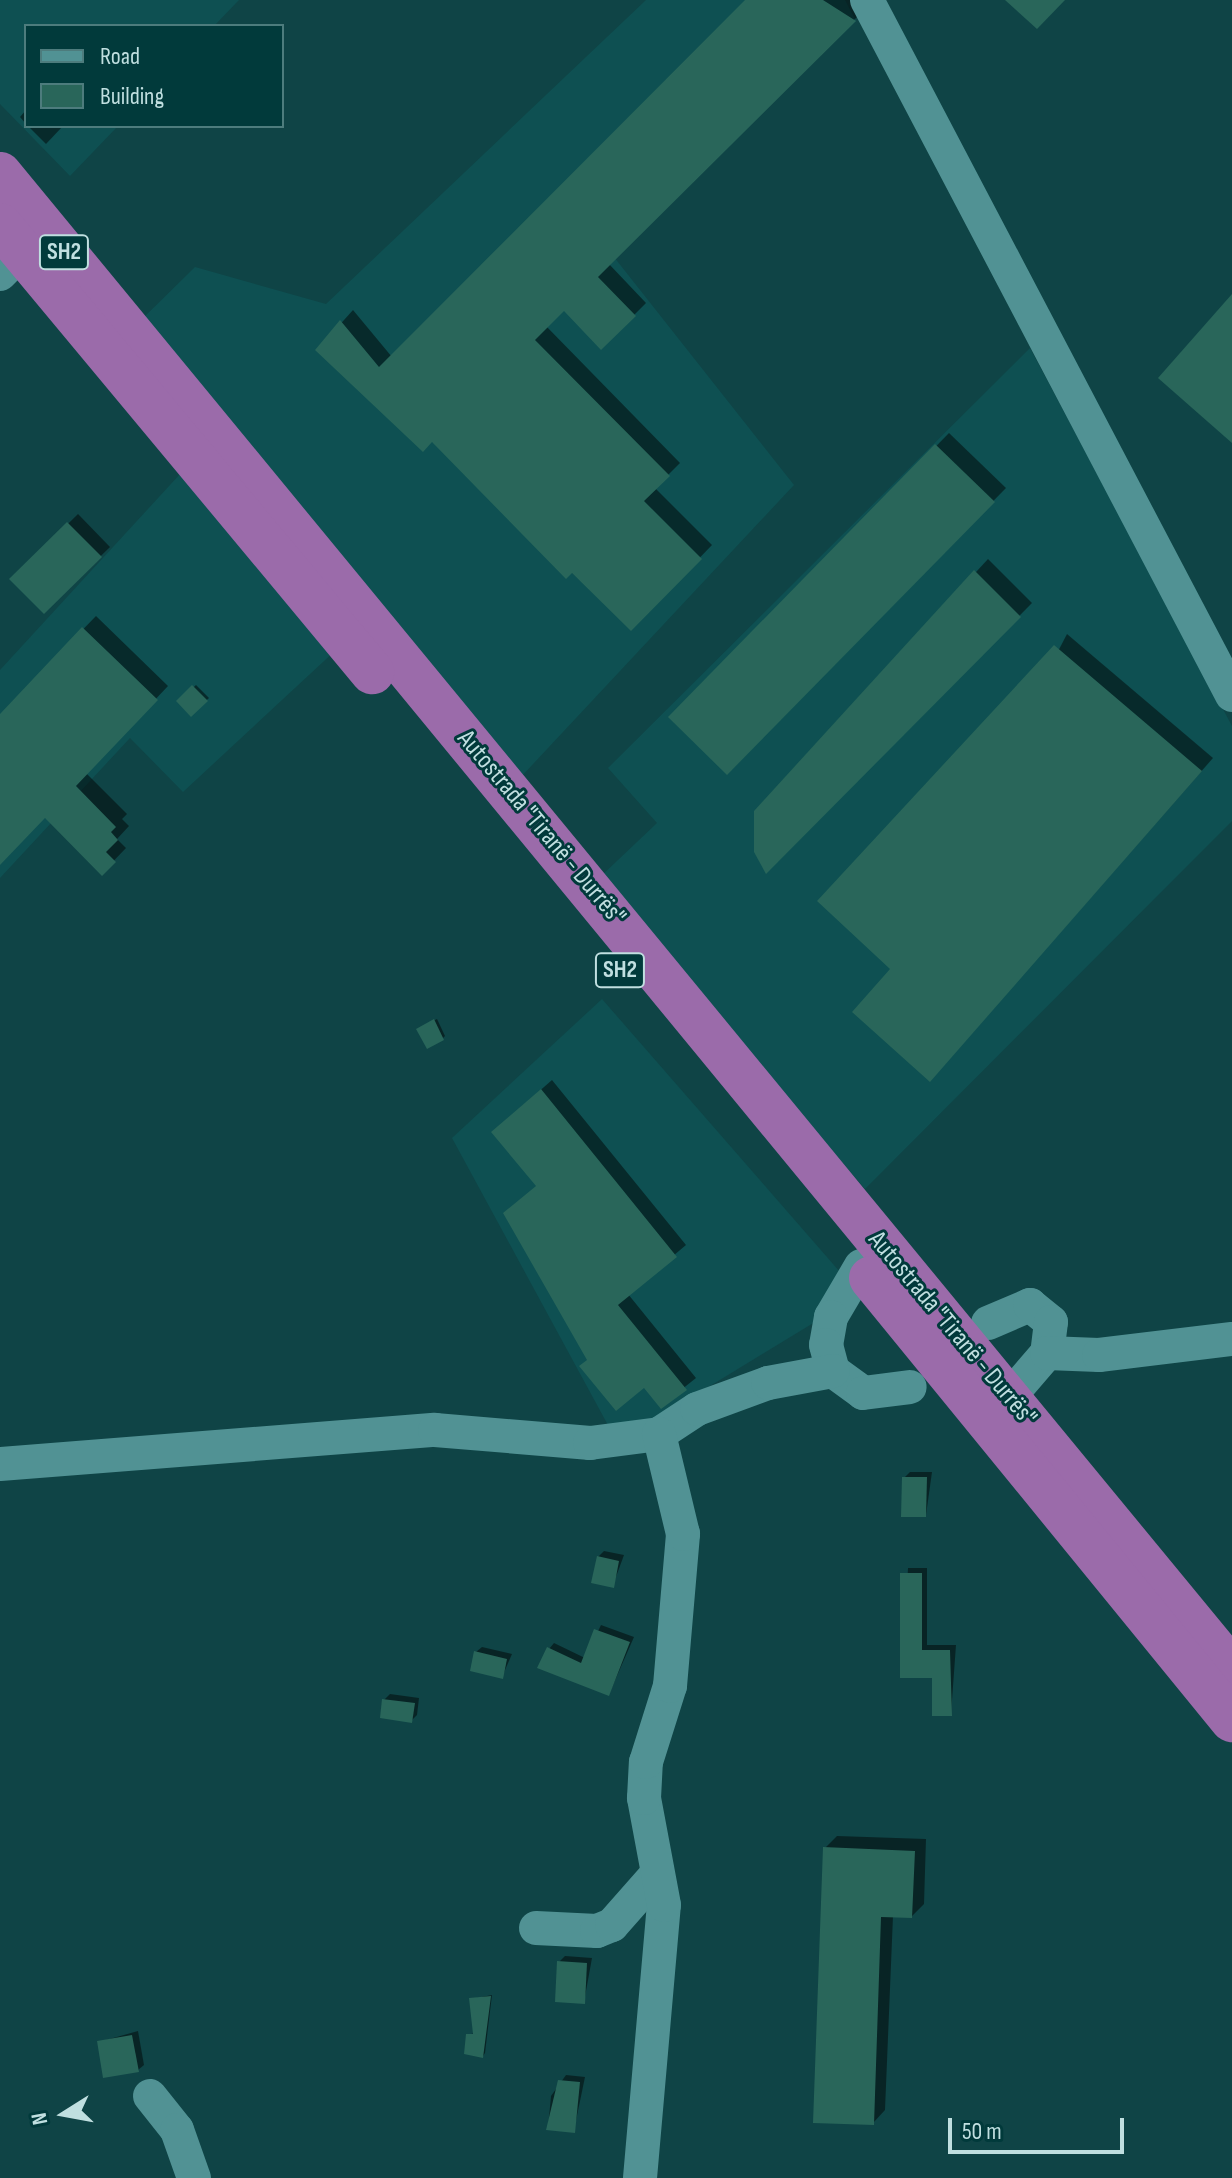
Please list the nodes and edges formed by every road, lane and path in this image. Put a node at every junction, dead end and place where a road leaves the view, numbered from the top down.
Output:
1 (867, 0) edge
2 (0, 174) edge
3 (7, 251) edge
4 (1232, 695) edge
5 (861, 1266) junction
6 (988, 1323) dead end
7 (1232, 1339) edge
8 (1047, 1353) junction
9 (833, 1371) junction
10 (910, 1387) dead end
11 (1010, 1396) junction
12 (659, 1434) junction
13 (0, 1464) edge
14 (1232, 1670) edge
15 (1232, 1720) edge
16 (657, 1874) junction
17 (536, 1928) dead end
18 (150, 2096) dead end
19 (194, 2178) edge
20 (640, 2178) edge

1 - 4 street
2 - 11 highway, Autostrada "Tiranë - Durrës" / SH2
3 - 5 highway, Autostrada "Tiranë - Durrës" / SH2
5 - 9 street
5 - 15 highway, Autostrada "Tiranë - Durrës" / SH2
6 - 8 street
7 - 8 street
8 - 11 street
9 - 10 street
9 - 12 street
11 - 14 highway, Autostrada "Tiranë - Durrës" / SH2
12 - 13 street
12 - 16 street
16 - 17 street
16 - 20 street
18 - 19 street

